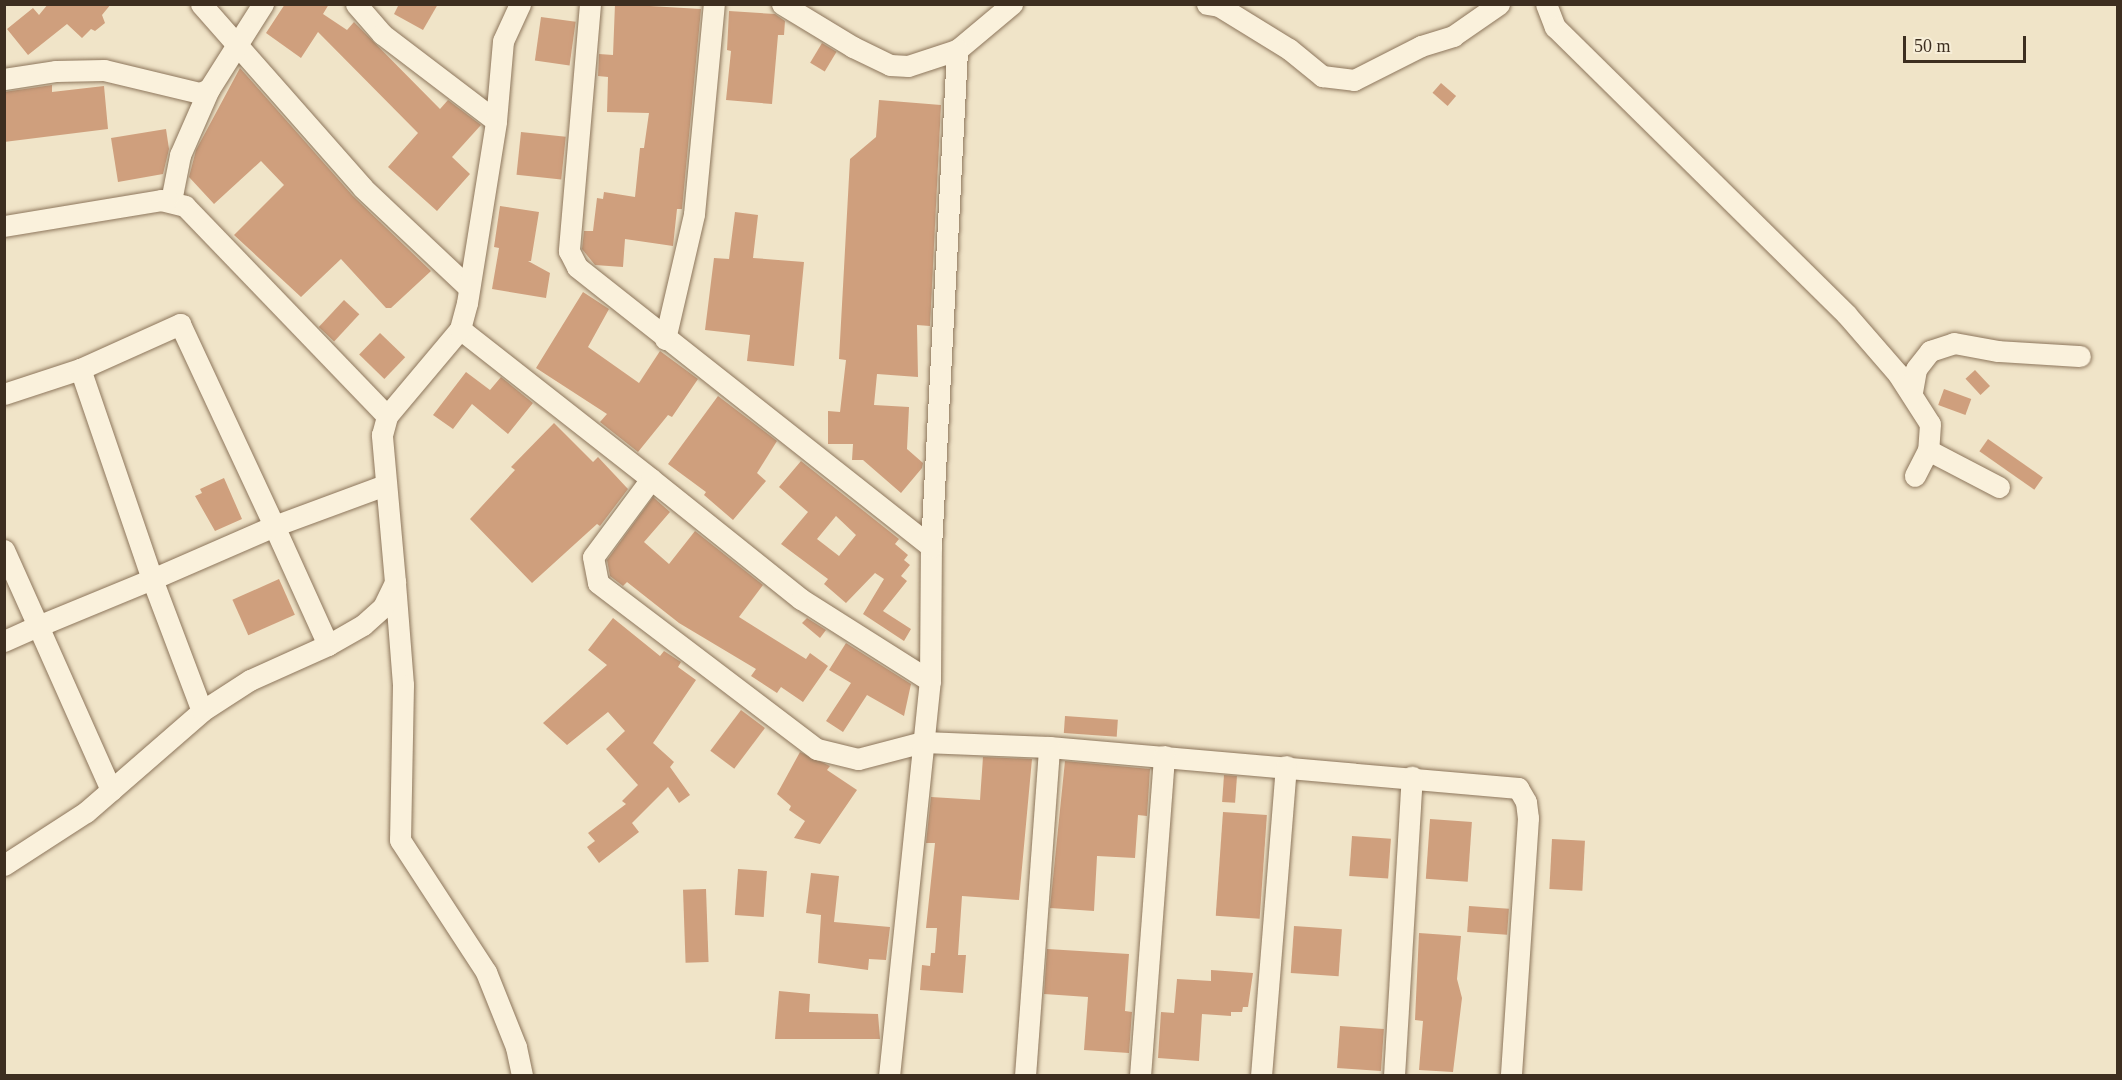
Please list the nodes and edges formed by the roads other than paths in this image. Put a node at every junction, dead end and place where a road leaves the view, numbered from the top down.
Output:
1 (201, 4) edge
2 (263, 4) edge
3 (356, 4) edge
4 (520, 4) edge
5 (591, 4) edge
6 (714, 4) edge
7 (782, 4) edge
8 (1012, 4) edge
9 (1208, 4) edge
10 (1499, 4) edge
11 (1546, 4) edge
12 (237, 42) junction
13 (957, 50) junction
14 (4, 79) edge
15 (209, 89) junction
16 (496, 121) junction
17 (171, 201) junction
18 (4, 226) edge
19 (468, 286) junction
20 (460, 329) junction
21 (665, 339) junction
22 (2080, 356) dead end
23 (80, 369) junction
24 (1912, 392) junction
25 (4, 394) edge
26 (387, 416) junction
27 (1928, 450) junction
28 (1915, 476) dead end
29 (651, 479) junction
30 (385, 485) junction
31 (1999, 487) dead end
32 (274, 526) junction
33 (931, 547) junction
34 (4, 550) edge
35 (152, 579) junction
36 (395, 582) junction
37 (38, 626) junction
38 (4, 641) edge
39 (328, 645) junction
40 (930, 681) junction
41 (202, 711) junction
42 (923, 742) junction
43 (1049, 747) junction
44 (1164, 756) junction
45 (1286, 766) junction
46 (1412, 777) junction
47 (111, 790) junction
48 (4, 865) edge
49 (522, 1076) edge
50 (890, 1076) edge
51 (1025, 1076) edge
52 (1140, 1076) edge
53 (1261, 1076) edge
54 (1394, 1076) edge
55 (1511, 1076) edge

1 - 12 street
2 - 12 street
3 - 16 street
4 - 16 street
5 - 21 street
6 - 21 street
7 - 13 street
8 - 13 street
9 - 10 street
11 - 24 street
12 - 15 street
12 - 19 street
13 - 33 street
14 - 15 street
15 - 17 street
16 - 19 street
17 - 18 street
17 - 26 street
19 - 20 street
20 - 26 street
20 - 29 street
21 - 33 street
22 - 24 street
23 - 25 street
23 - 32 street
23 - 35 street
24 - 27 street
26 - 30 street
27 - 28 street
27 - 31 street
29 - 40 street
29 - 42 street
30 - 32 street
30 - 36 street
32 - 35 street
32 - 39 street
33 - 40 street
34 - 37 street
35 - 37 street
35 - 41 street
36 - 39 street
36 - 49 street
37 - 38 street
37 - 47 street
39 - 41 street
40 - 42 street
41 - 47 street
42 - 43 street
42 - 50 street
43 - 44 street
43 - 51 street
44 - 45 street
44 - 52 street
45 - 46 street
45 - 53 street
46 - 54 street
46 - 55 street
47 - 48 street

